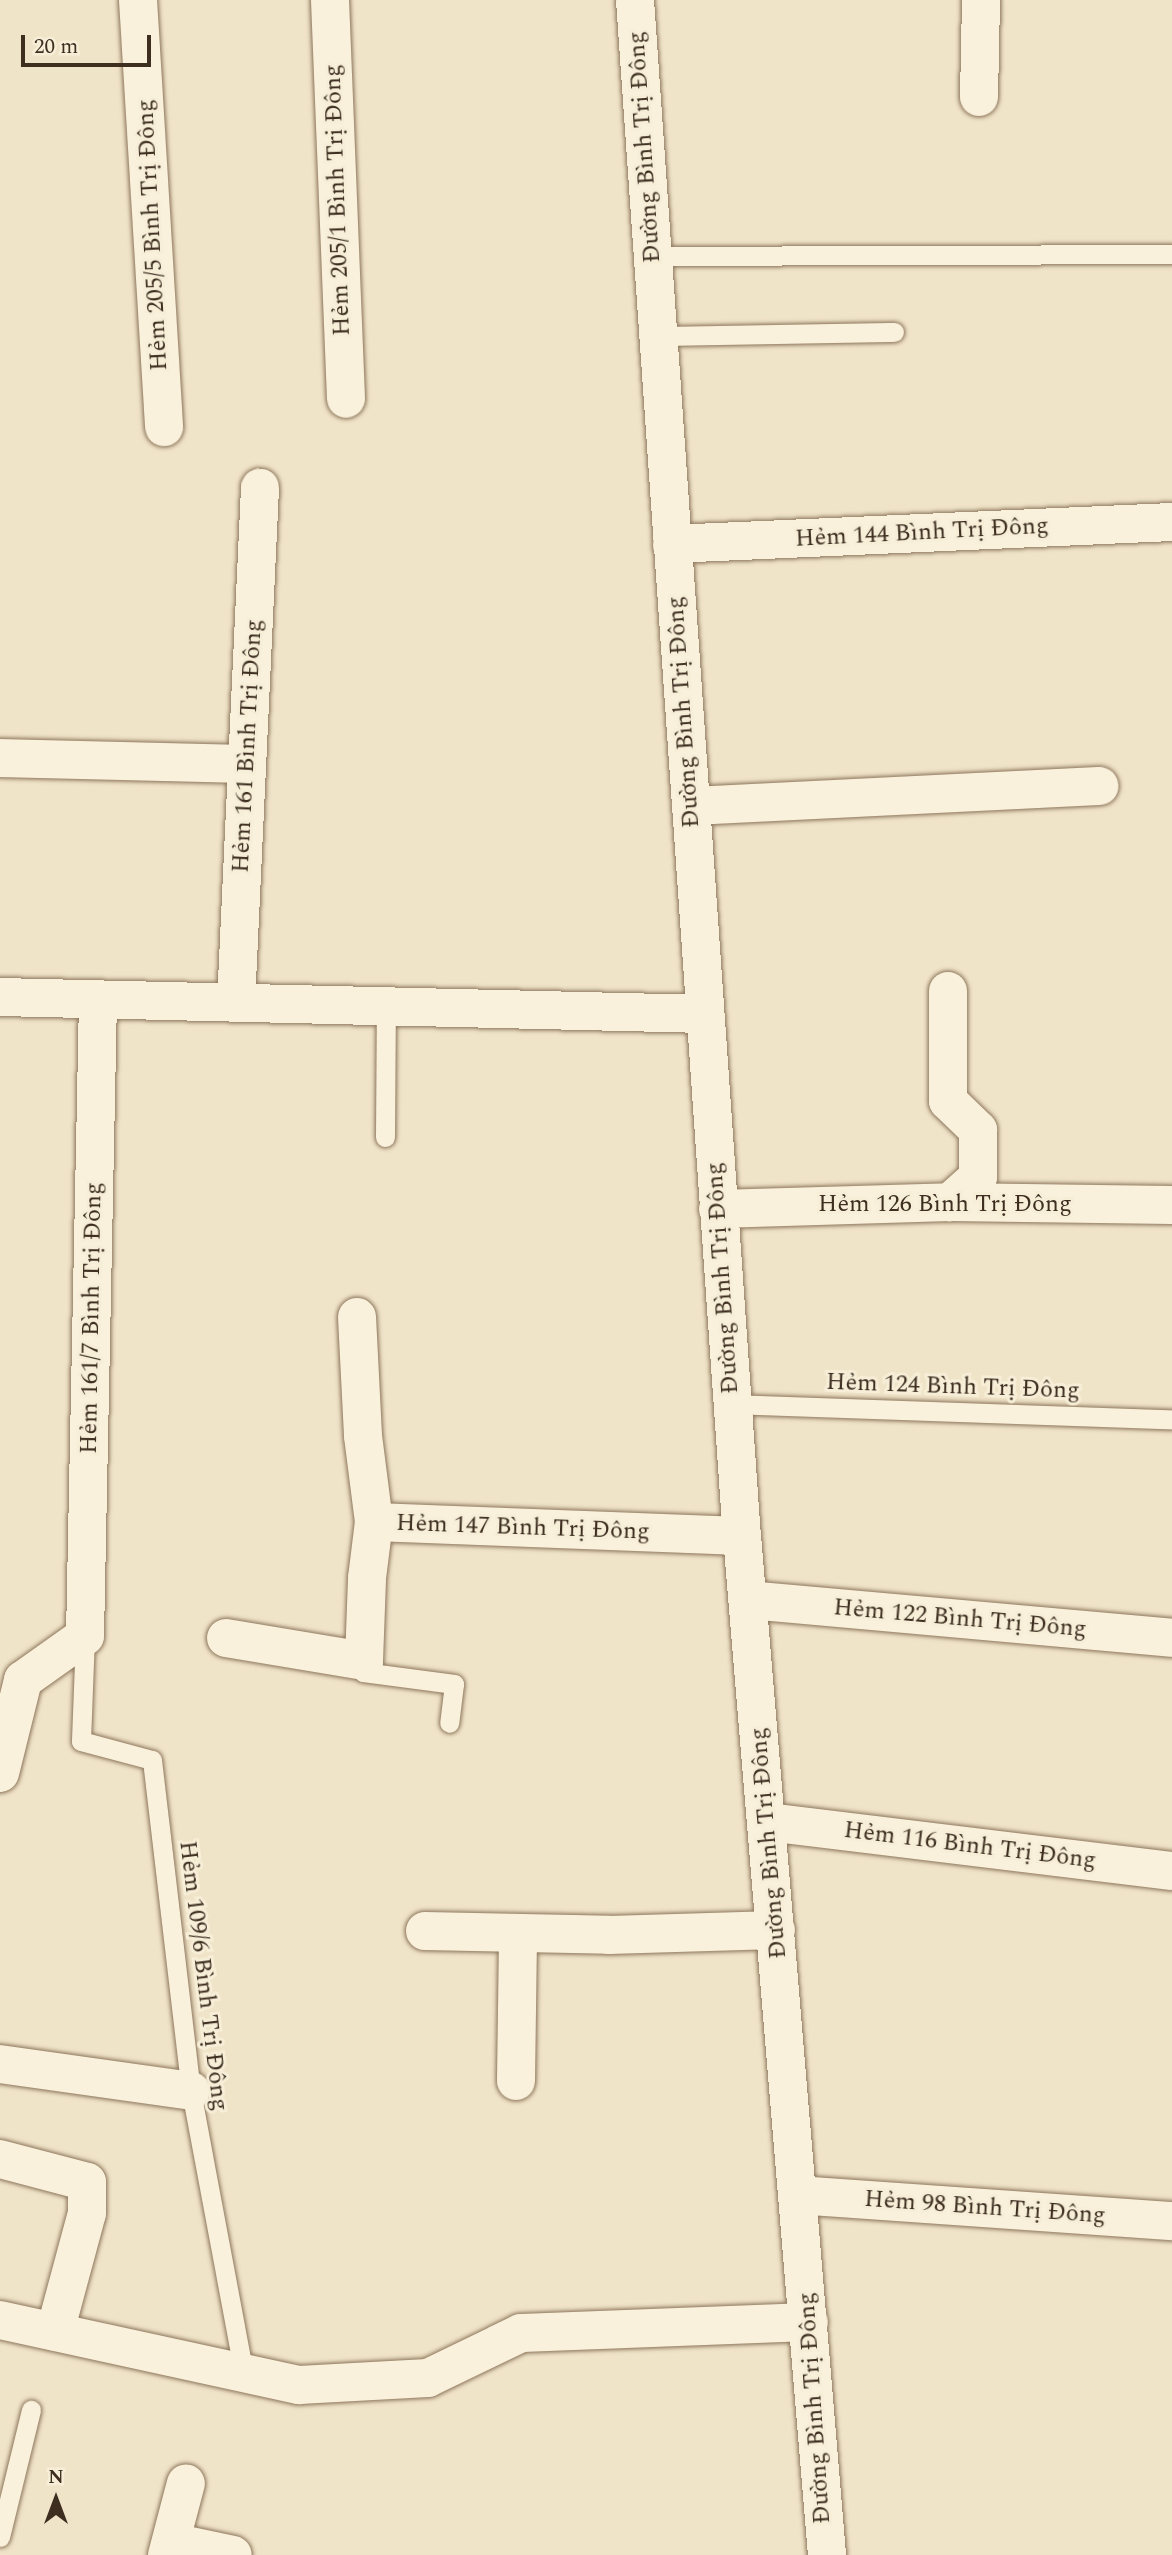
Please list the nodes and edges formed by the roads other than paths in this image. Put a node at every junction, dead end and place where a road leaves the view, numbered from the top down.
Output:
1 (138, 0) edge
2 (330, 0) edge
3 (635, 0) edge
4 (981, 0) edge
5 (979, 97) dead end
6 (1172, 254) edge
7 (653, 256) junction
8 (894, 332) dead end
9 (658, 336) junction
10 (346, 399) dead end
11 (164, 427) dead end
12 (260, 488) dead end
13 (1172, 522) edge
14 (672, 544) junction
15 (0, 758) edge
16 (247, 764) junction
17 (1100, 786) dead end
18 (691, 806) junction
19 (948, 990) dead end
20 (0, 997) edge
21 (98, 1000) junction
22 (236, 1003) junction
23 (386, 1007) junction
24 (705, 1014) junction
25 (385, 1137) dead end
26 (950, 1202) junction
27 (1172, 1205) edge
28 (718, 1209) junction
29 (357, 1317) dead end
30 (732, 1404) junction
31 (1172, 1419) edge
32 (374, 1522) junction
33 (742, 1536) junction
34 (749, 1600) junction
35 (85, 1636) junction
36 (226, 1638) dead end
37 (1172, 1638) edge
38 (364, 1661) junction
39 (449, 1723) dead end
40 (0, 1773) edge
41 (767, 1822) junction
42 (1172, 1871) edge
43 (776, 1930) junction
44 (425, 1931) dead end
45 (518, 1935) junction
46 (0, 2064) edge
47 (516, 2081) dead end
48 (191, 2091) junction
49 (0, 2159) edge
50 (798, 2195) junction
51 (1172, 2221) edge
52 (0, 2320) edge
53 (809, 2322) junction
54 (55, 2332) junction
55 (244, 2372) junction
56 (31, 2410) dead end
57 (186, 2483) dead end
58 (0, 2537) edge
59 (170, 2549) edge
60 (233, 2555) edge
61 (827, 2555) edge

1 - 11 street, Hẻm 205/5 Bình Trị Đông
2 - 10 street, Hẻm 205/1 Bình Trị Đông
3 - 7 street, Đường Bình Trị Đông
4 - 5 street
6 - 7 lane
7 - 9 street, Đường Bình Trị Đông
8 - 9 lane
9 - 14 street, Đường Bình Trị Đông
12 - 16 street, Hẻm 161 Bình Trị Đông
13 - 14 street, Hẻm 144 Bình Trị Đông
14 - 18 street, Đường Bình Trị Đông
15 - 16 street
16 - 22 street, Hẻm 161 Bình Trị Đông
17 - 18 street
18 - 24 street, Đường Bình Trị Đông
19 - 26 street
20 - 21 street
21 - 22 street
21 - 35 street, Hẻm 161/7 Bình Trị Đông
22 - 23 street
23 - 24 street
23 - 25 lane
24 - 28 street, Đường Bình Trị Đông
26 - 27 street, Hẻm 126 Bình Trị Đông
26 - 28 street, Hẻm 126 Bình Trị Đông
28 - 30 street, Đường Bình Trị Đông
29 - 32 street
30 - 31 lane, Hẻm 124 Bình Trị Đông
30 - 33 street, Đường Bình Trị Đông
32 - 33 street, Hẻm 147 Bình Trị Đông
32 - 38 street, Hẻm 147 Bình Trị Đông
33 - 34 street, Đường Bình Trị Đông
34 - 37 street, Hẻm 122 Bình Trị Đông
34 - 41 street, Đường Bình Trị Đông
35 - 40 street
35 - 48 lane, Hẻm 109/6 Bình Trị Đông
36 - 38 street
38 - 39 lane
41 - 42 street, Hẻm 116 Bình Trị Đông
41 - 43 street, Đường Bình Trị Đông
43 - 45 street
43 - 50 street, Đường Bình Trị Đông
44 - 45 street
45 - 47 street
46 - 48 street
48 - 55 lane, Hẻm 109/6 Bình Trị Đông
49 - 54 street
50 - 51 street, Hẻm 98 Bình Trị Đông
50 - 53 street, Đường Bình Trị Đông
52 - 54 street
53 - 55 street
53 - 61 street, Đường Bình Trị Đông
54 - 55 street
56 - 58 lane
57 - 59 street
59 - 60 street

